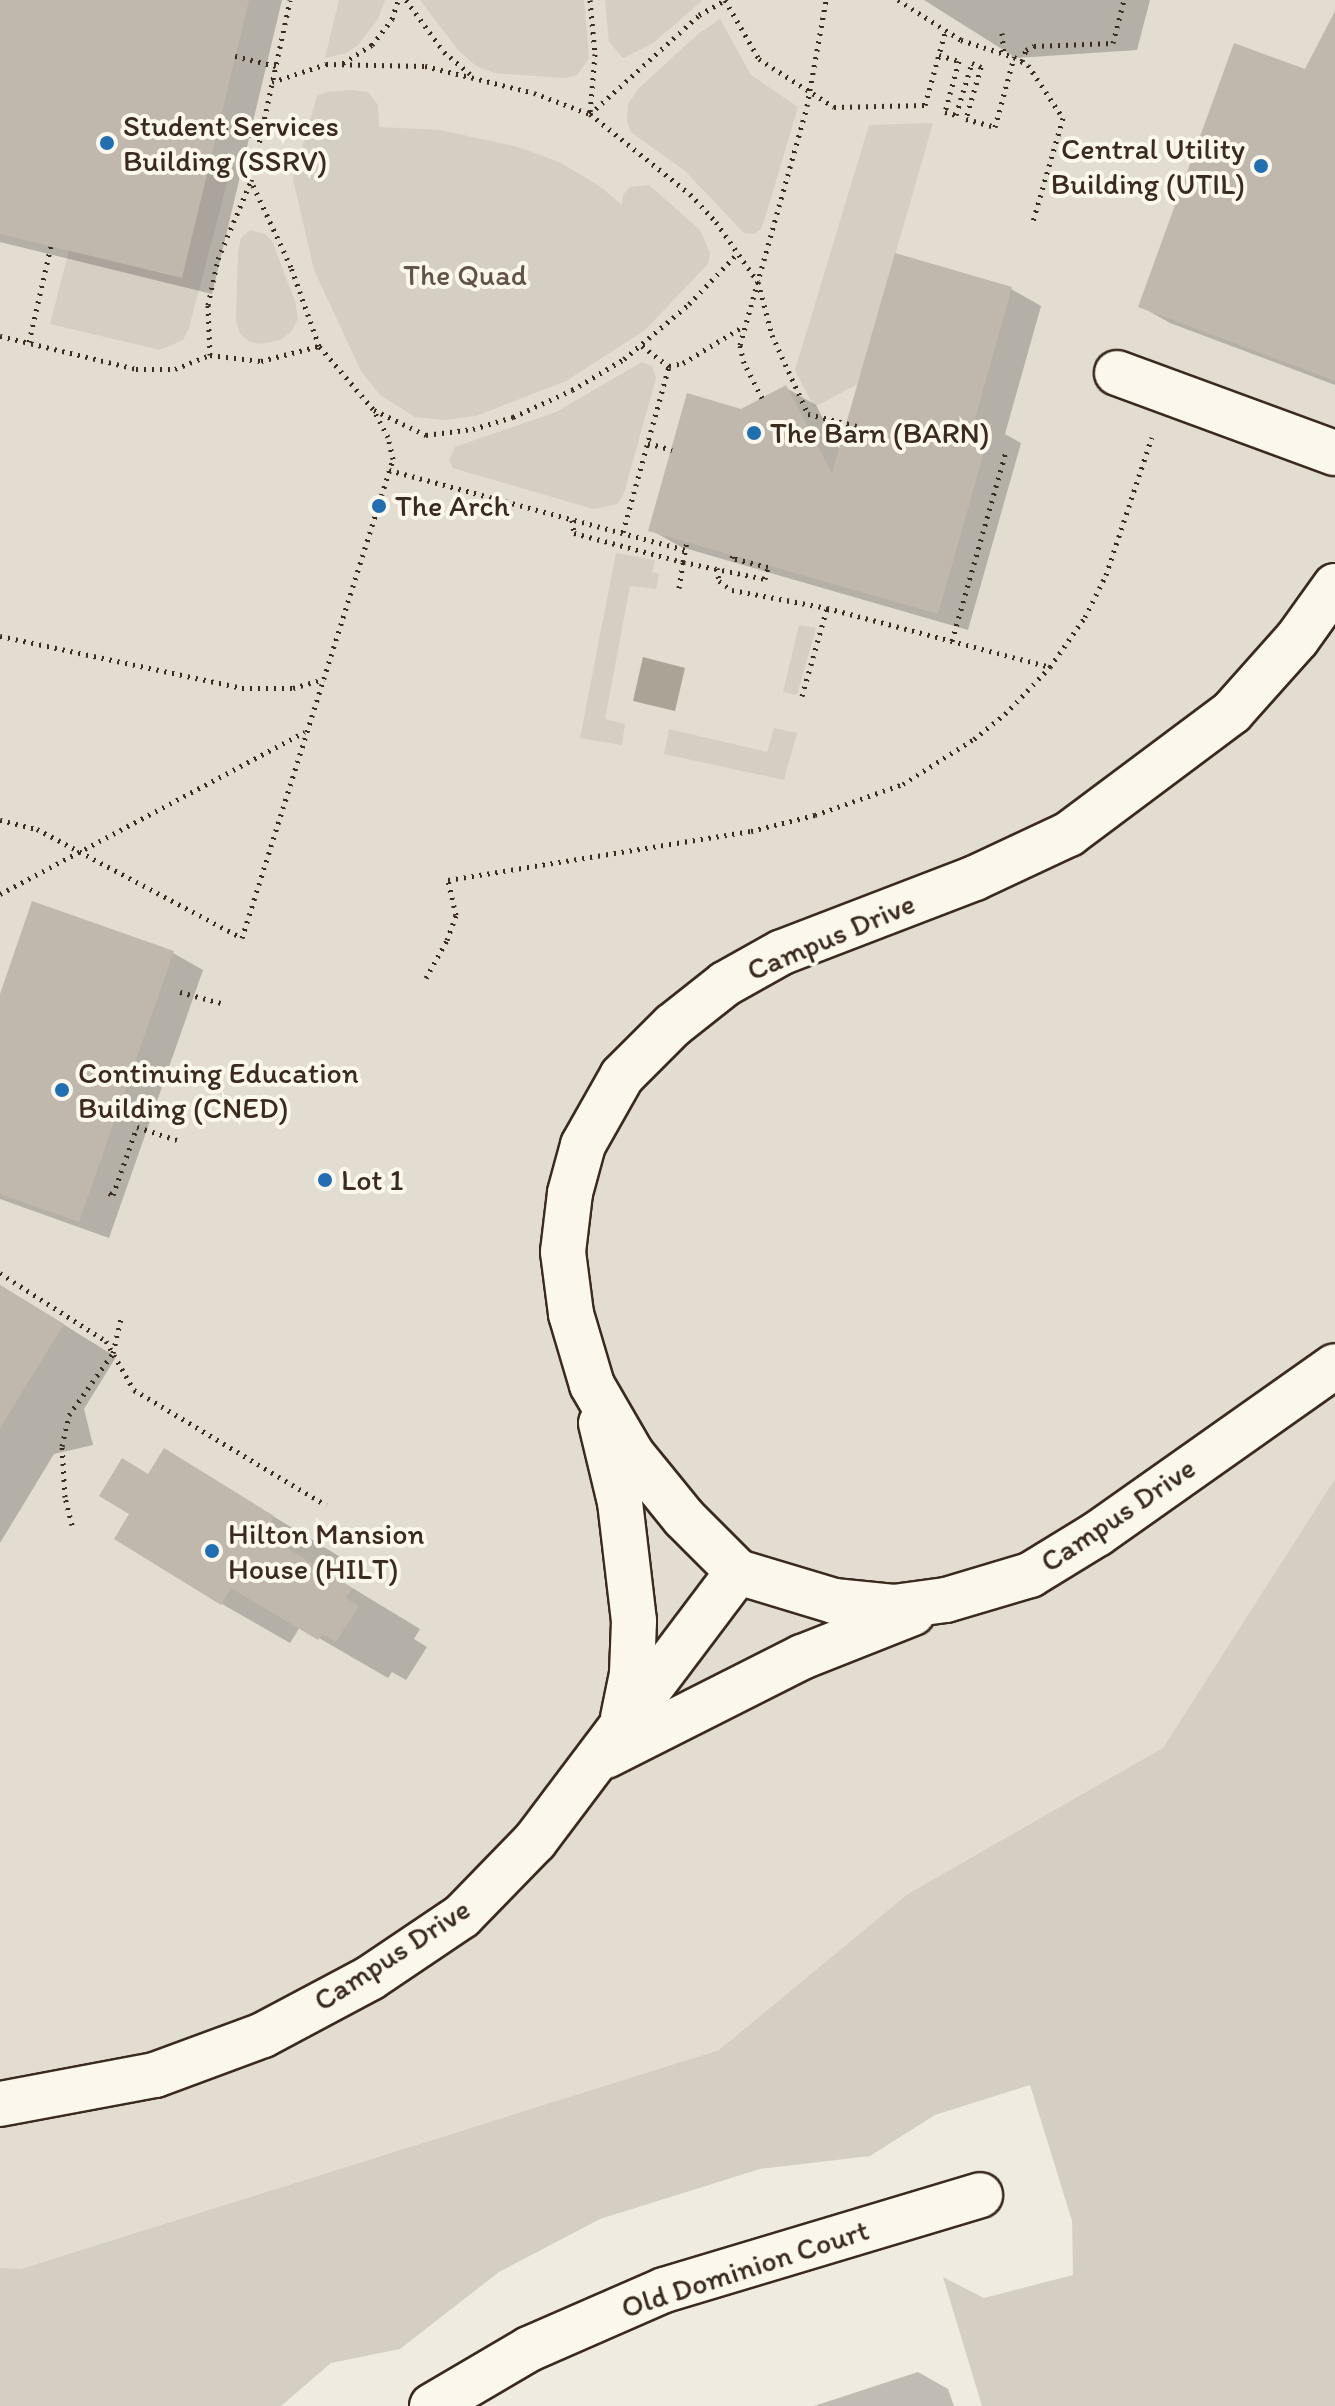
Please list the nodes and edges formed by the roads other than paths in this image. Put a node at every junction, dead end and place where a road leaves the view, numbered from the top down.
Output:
1 (1117, 373) dead end
2 (1335, 453) edge
3 (1335, 586) edge
4 (1335, 1366) edge
5 (592, 1385) junction
6 (738, 1572) junction
7 (946, 1600) junction
8 (611, 1744) junction
9 (0, 2104) edge
10 (980, 2195) dead end
11 (432, 2406) edge

1 - 2 street
3 - 5 street, Campus Drive
4 - 7 street, Campus Drive
5 - 6 street, Campus Drive
5 - 8 street
6 - 7 street, Campus Drive
6 - 8 street, Campus Drive
7 - 8 street
8 - 9 street, Campus Drive
10 - 11 street, Old Dominion Court

